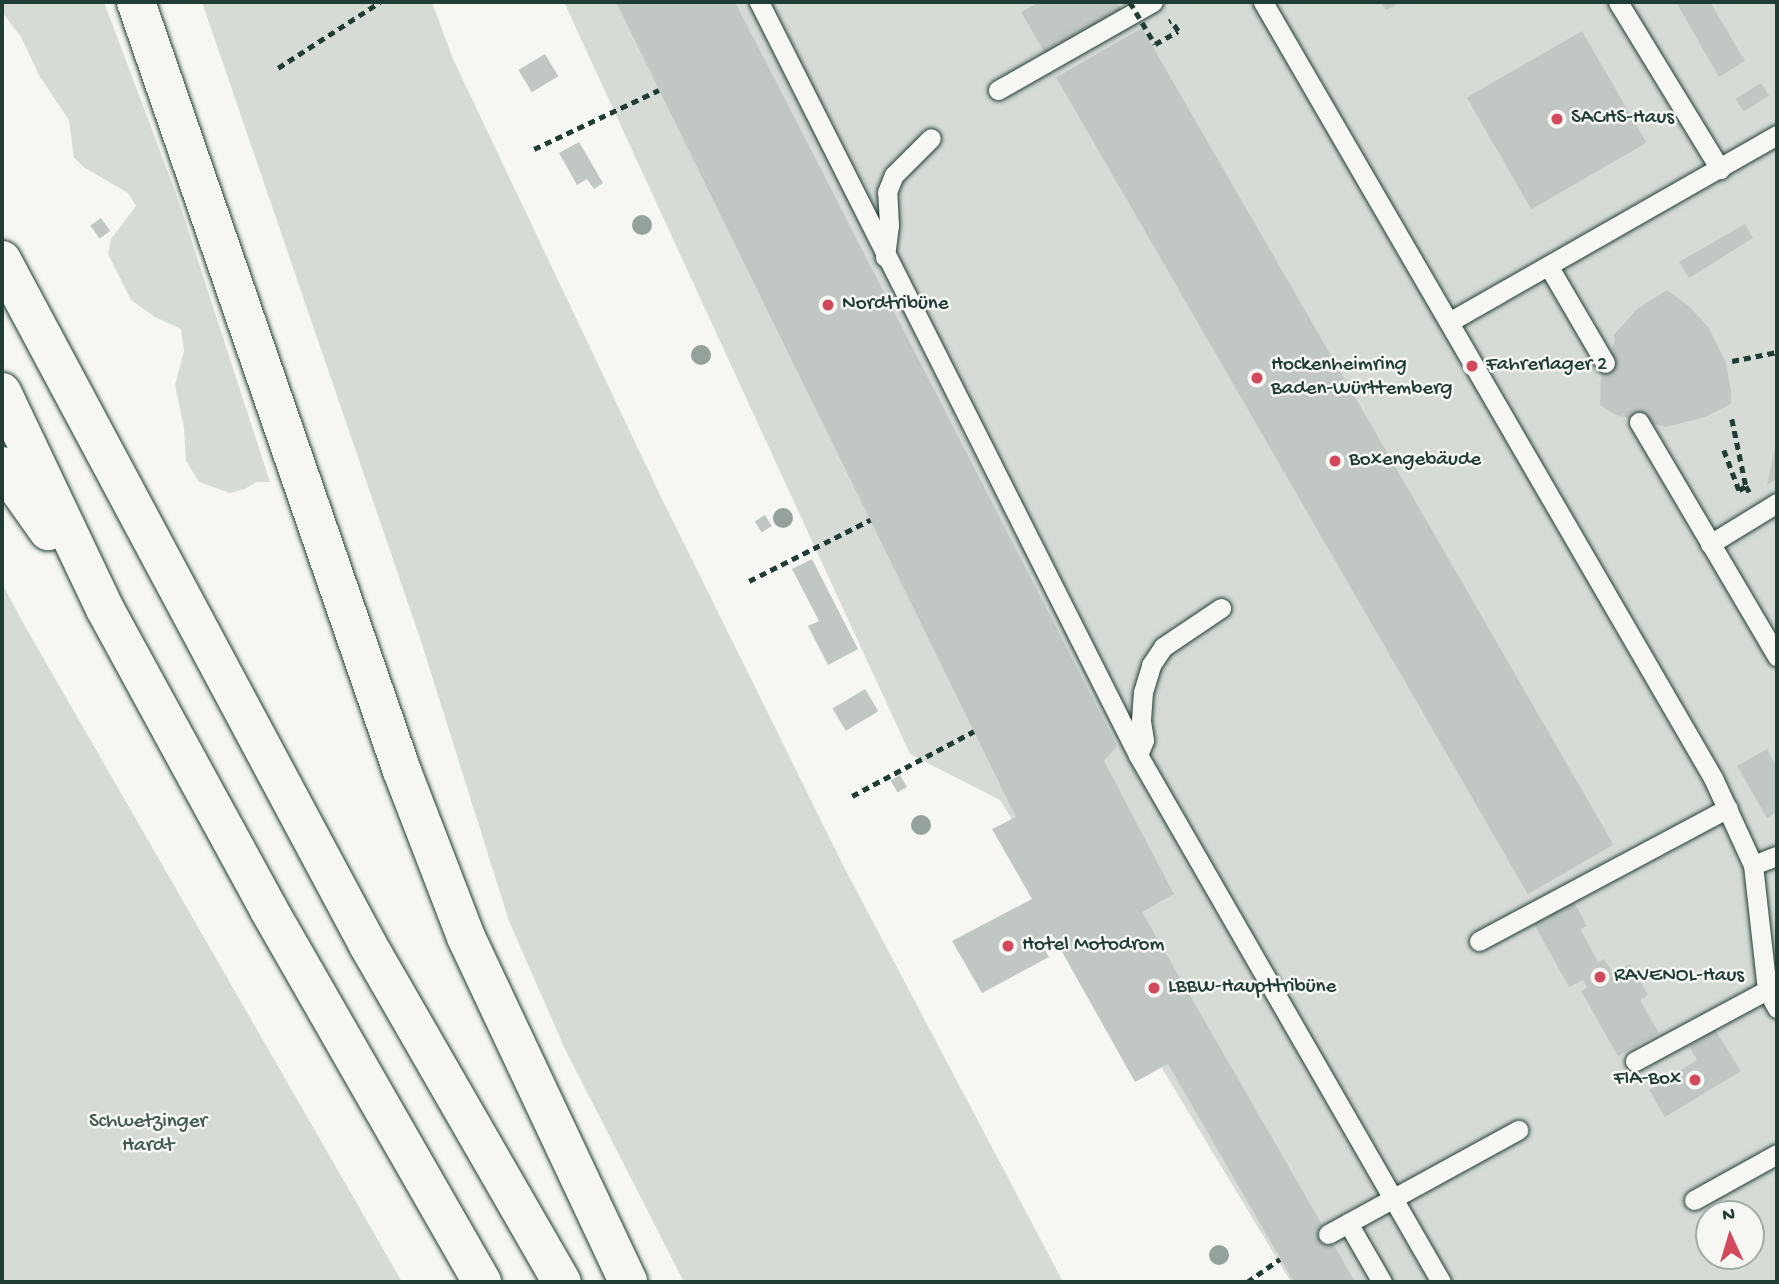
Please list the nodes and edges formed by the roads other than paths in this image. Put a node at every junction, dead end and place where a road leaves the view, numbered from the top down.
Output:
1 (136, 2) edge
2 (759, 2) edge
3 (1153, 2) edge
4 (1263, 2) edge
5 (1618, 2) edge
6 (998, 90) dead end
7 (1777, 135) edge
8 (931, 138) dead end
9 (1720, 169) junction
10 (885, 257) junction
11 (2, 260) edge
12 (1549, 267) junction
13 (1449, 323) junction
14 (1605, 363) dead end
15 (2, 392) edge
16 (1639, 422) dead end
17 (2, 466) edge
18 (1777, 503) edge
19 (1710, 544) junction
20 (1221, 608) dead end
21 (105, 609) junction
22 (1777, 656) edge
23 (1138, 755) junction
24 (1728, 808) junction
25 (1777, 856) edge
26 (1753, 865) junction
27 (1479, 941) dead end
28 (1767, 990) junction
29 (1777, 1008) edge
30 (1635, 1061) dead end
31 (1518, 1130) dead end
32 (1777, 1154) edge
33 (1392, 1200) junction
34 (1694, 1200) dead end
35 (1348, 1223) junction
36 (1328, 1234) dead end
37 (482, 1282) edge
38 (562, 1282) edge
39 (628, 1282) edge
40 (1382, 1282) edge
41 (1441, 1282) edge

1 - 39 highway
2 - 10 lane
3 - 6 lane
4 - 13 lane
5 - 9 lane
7 - 9 lane
8 - 10 lane
9 - 12 lane
10 - 23 lane
11 - 38 highway
12 - 13 lane
12 - 14 lane
13 - 24 lane
15 - 21 highway
16 - 19 lane
17 - 21 highway
18 - 19 lane
19 - 22 lane
20 - 23 lane
21 - 37 highway
23 - 33 lane
24 - 26 lane
24 - 27 lane
25 - 26 lane
26 - 28 lane
28 - 29 lane
28 - 30 lane
31 - 33 lane
32 - 34 lane
33 - 35 lane
33 - 41 lane
35 - 36 lane
35 - 40 lane

